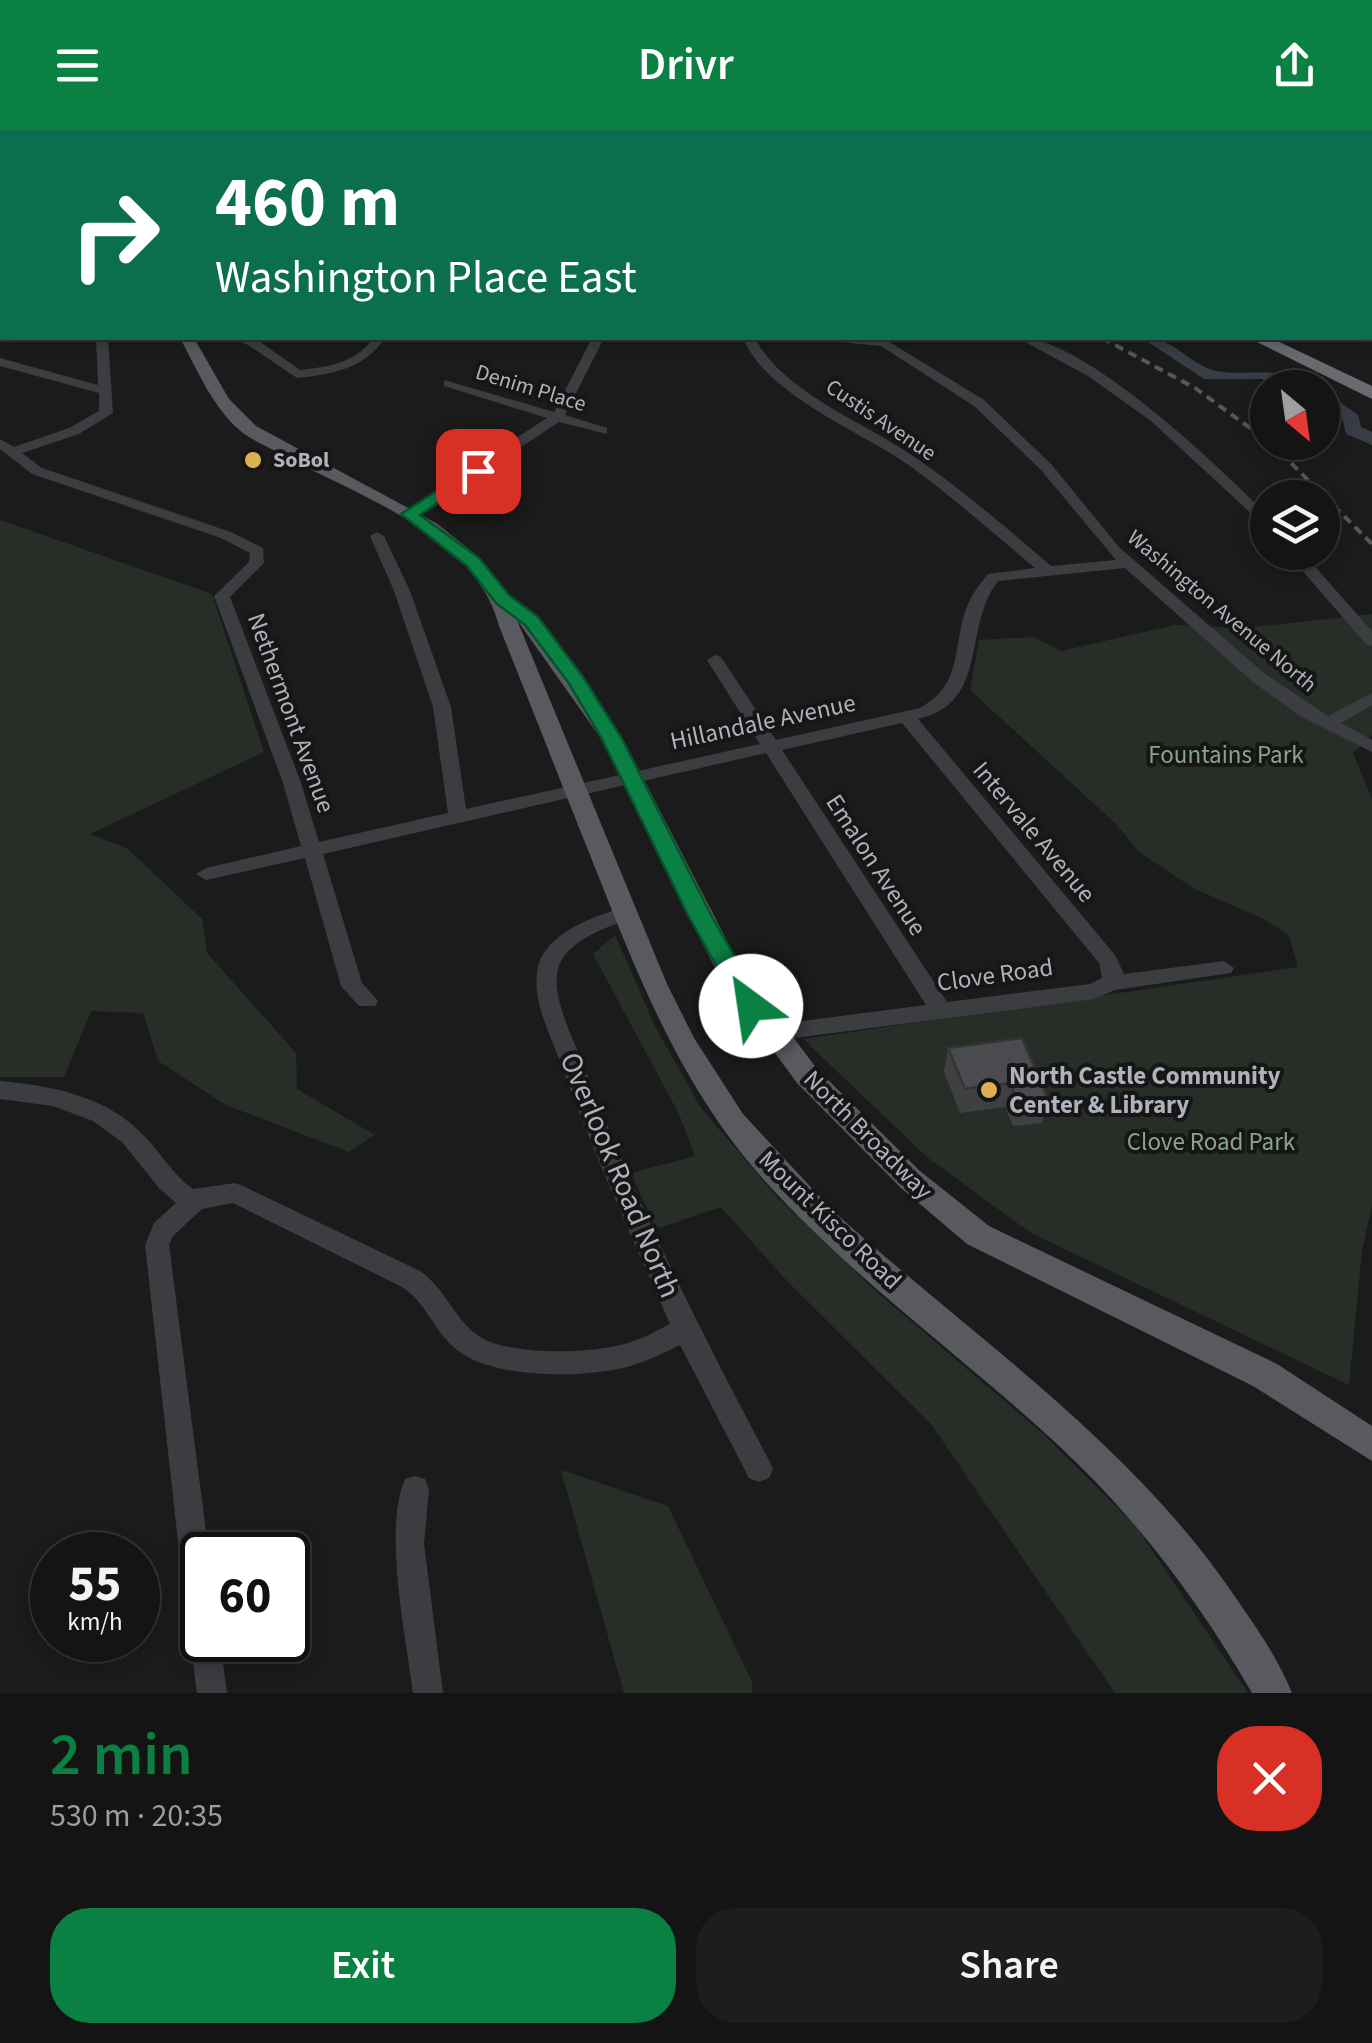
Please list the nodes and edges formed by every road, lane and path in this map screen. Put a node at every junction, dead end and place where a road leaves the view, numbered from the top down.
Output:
1 (102, 340) edge
2 (187, 340) edge
3 (242, 340) edge
4 (378, 340) edge
5 (597, 340) edge
6 (749, 340) edge
7 (880, 340) edge
8 (1028, 340) edge
9 (1262, 340) edge
10 (1283, 340) edge
11 (0, 362) edge
12 (448, 382) dead end
13 (1372, 384) edge
14 (102, 390) junction
15 (1372, 393) edge
16 (558, 418) junction
17 (602, 431) dead end
18 (6, 447) edge
19 (1250, 508) edge
20 (409, 514) junction
21 (376, 536) dead end
22 (1129, 563) junction
23 (1045, 570) junction
24 (1309, 570) edge
25 (502, 599) junction
26 (1372, 640) edge
27 (715, 660) dead end
28 (1372, 698) edge
29 (907, 716) junction
30 (1328, 724) junction
31 (770, 746) junction
32 (1372, 748) edge
33 (632, 778) junction
34 (576, 790) junction
35 (458, 816) junction
36 (313, 848) junction
37 (206, 874) dead end
38 (625, 914) junction
39 (1224, 968) dead end
40 (1112, 983) junction
41 (367, 1001) dead end
42 (942, 1011) junction
43 (771, 1034) junction
44 (0, 1090) edge
45 (195, 1201) junction
46 (685, 1329) junction
47 (1372, 1444) edge
48 (759, 1470) dead end
49 (415, 1489) dead end
50 (191, 1532) edge
51 (208, 1662) edge
52 (212, 1693) edge
53 (428, 1693) edge
54 (1274, 1693) edge

1 - 14 street
2 - 20 main road, North Broadway
3 - 4 street
5 - 16 street
6 - 23 street, Custis Avenue
7 - 22 street, Washington Avenue North
8 - 19 street
9 - 15 highway
10 - 13 highway
11 - 14 street
12 - 16 street, Denim Place
14 - 18 street
16 - 17 street, Denim Place
16 - 20 street
18 - 36 street, Nethermont Avenue
20 - 25 main road, North Broadway
21 - 35 street
22 - 23 street, Hillandale Avenue
22 - 30 street, Washington Avenue North
23 - 29 street, Hillandale Avenue
24 - 26 street
25 - 33 main road, North Broadway
25 - 34 main road, Mount Kisco Road
27 - 31 street, Emalon Avenue
28 - 30 street
29 - 31 street, Hillandale Avenue
29 - 40 street, Intervale Avenue
30 - 32 street, Washington Avenue North
31 - 33 street, Hillandale Avenue
31 - 42 street, Emalon Avenue
33 - 34 street, Hillandale Avenue
33 - 43 main road, North Broadway
34 - 35 street, Hillandale Avenue
34 - 38 main road, Mount Kisco Road
35 - 36 street, Hillandale Avenue
36 - 37 street, Hillandale Avenue
36 - 41 street, Nethermont Avenue
38 - 46 street, Overlook Road North
38 - 54 main road, Mount Kisco Road
39 - 40 street, Clove Road
40 - 42 street, Clove Road
42 - 43 street, Clove Road
43 - 47 main road, North Broadway
44 - 45 street
45 - 46 street, Overlook Road North
45 - 50 street
46 - 48 street
49 - 53 street
51 - 52 street

